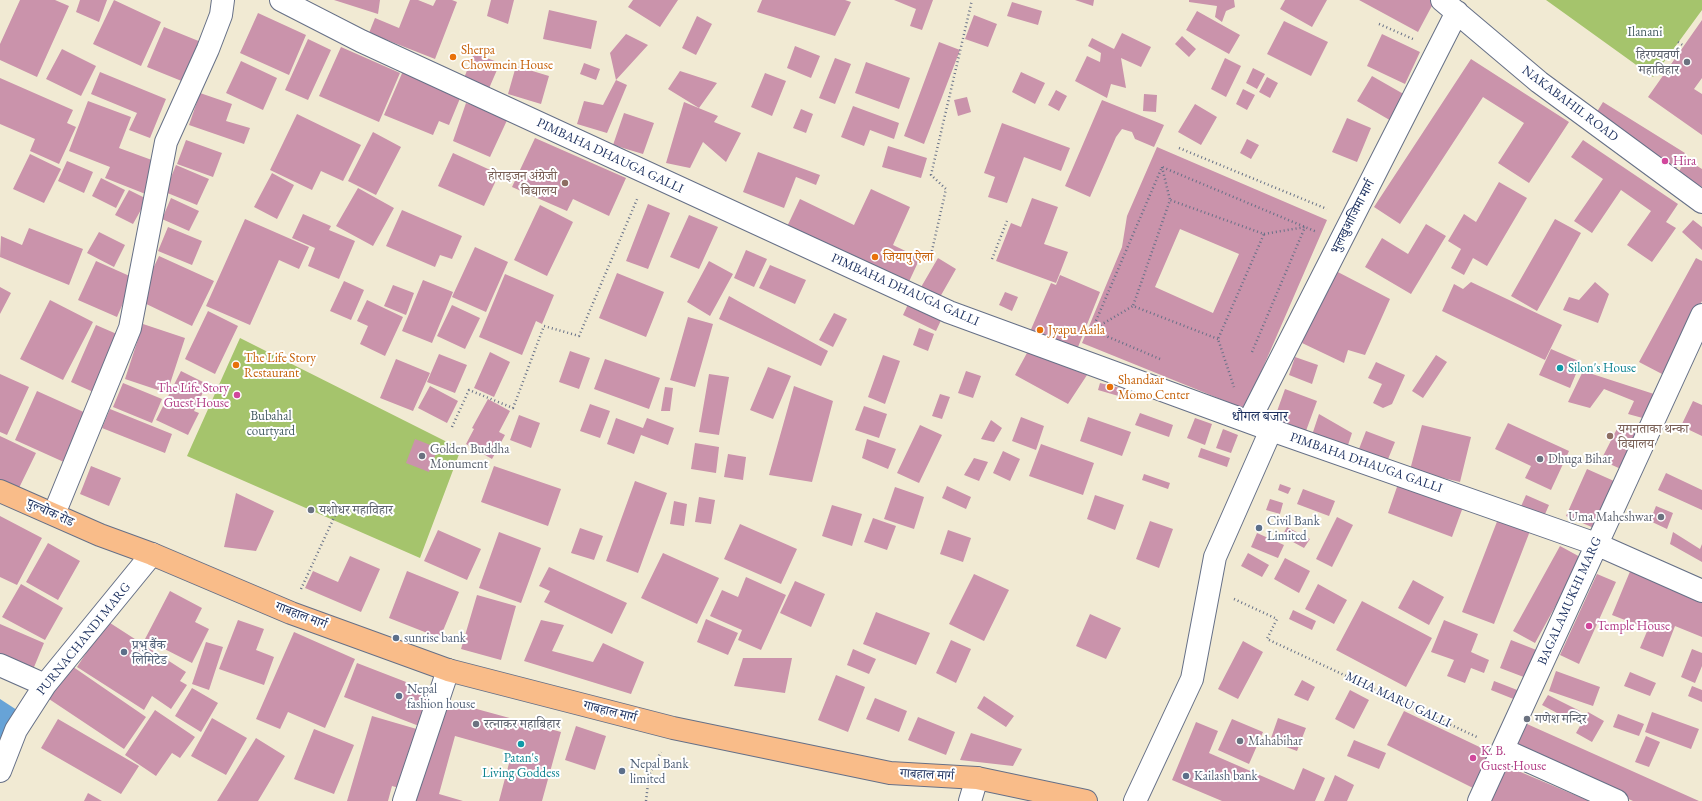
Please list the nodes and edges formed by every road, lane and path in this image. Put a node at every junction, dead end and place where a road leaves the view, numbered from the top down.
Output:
1 (223, 0) edge
2 (281, 0) edge
3 (972, 0) edge
4 (1449, 6) edge
5 (1379, 24) dead end
6 (1678, 42) dead end
7 (1684, 46) dead end
8 (1437, 50) junction
9 (1179, 148) dead end
10 (1162, 167) junction
11 (648, 174) junction
12 (1170, 200) junction
13 (1702, 202) edge
14 (1007, 220) dead end
15 (1352, 220) junction
16 (1305, 227) junction
17 (1264, 234) junction
18 (931, 255) dead end
19 (992, 259) dead end
20 (1133, 306) junction
21 (1702, 315) edge
22 (1092, 330) junction
23 (1218, 338) junction
24 (1251, 355) dead end
25 (1164, 361) dead end
26 (1239, 384) dead end
27 (1228, 388) dead end
28 (1236, 391) junction
29 (1249, 421) junction
30 (452, 427) dead end
31 (1271, 430) junction
32 (0, 491) edge
33 (337, 511) dead end
34 (54, 514) junction
35 (1596, 544) junction
36 (152, 554) junction
37 (1209, 587) junction
38 (1702, 591) edge
39 (290, 613) junction
40 (0, 665) edge
41 (448, 670) junction
42 (45, 685) junction
43 (673, 728) junction
44 (1504, 750) junction
45 (0, 771) edge
46 (977, 778) junction
47 (404, 801) edge
48 (646, 801) edge
49 (970, 801) edge
50 (1086, 801) edge
51 (1135, 801) edge
52 (1479, 801) edge
53 (1617, 801) edge

1 - 34 street
2 - 11 street, PIMBAHA DHAUGA GALLI
3 - 18 path
4 - 8 street, भुलखुआजिमा मार्ग
4 - 13 street, NAKABAHIL ROAD
5 - 8 path
6 - 7 path
8 - 15 street, भुलखुआजिमा मार्ग
9 - 15 path
10 - 12 path
10 - 16 path
10 - 22 path
11 - 29 street, PIMBAHA DHAUGA GALLI
11 - 30 path
12 - 17 path
12 - 20 path
14 - 19 path
15 - 29 street, भुलखुआजिमा मार्ग
16 - 17 path
16 - 24 path
17 - 23 path
20 - 22 path
20 - 23 path
21 - 35 street, BAGALAMUKHI MARG
22 - 25 path
23 - 28 path
26 - 28 path
27 - 28 path
29 - 31 street, PIMBAHA DHAUGA GALLI
31 - 35 street, PIMBAHA DHAUGA GALLI
31 - 37 street
32 - 34 main road, पुल्चोक रोड
33 - 39 path
34 - 36 main road, पुल्चोक रोड
35 - 38 street, PIMBAHA DHAUGA GALLI
35 - 44 street, BAGALAMUKHI MARG
36 - 39 main road, गाबहाल मार्ग
36 - 42 street, PURNACHANDI MARG
37 - 44 path, MHA MARU GALLI
37 - 51 street
39 - 41 main road, गाबहाल मार्ग
40 - 42 street
41 - 43 main road, गाबहाल मार्ग
41 - 47 street
42 - 45 street, PURNACHANDI MARG
43 - 46 main road, गाबहाल मार्ग
43 - 48 path
44 - 52 street, BAGALAMUKHI MARG
44 - 53 street
46 - 49 street
46 - 50 main road, गाबहाल मार्ग

